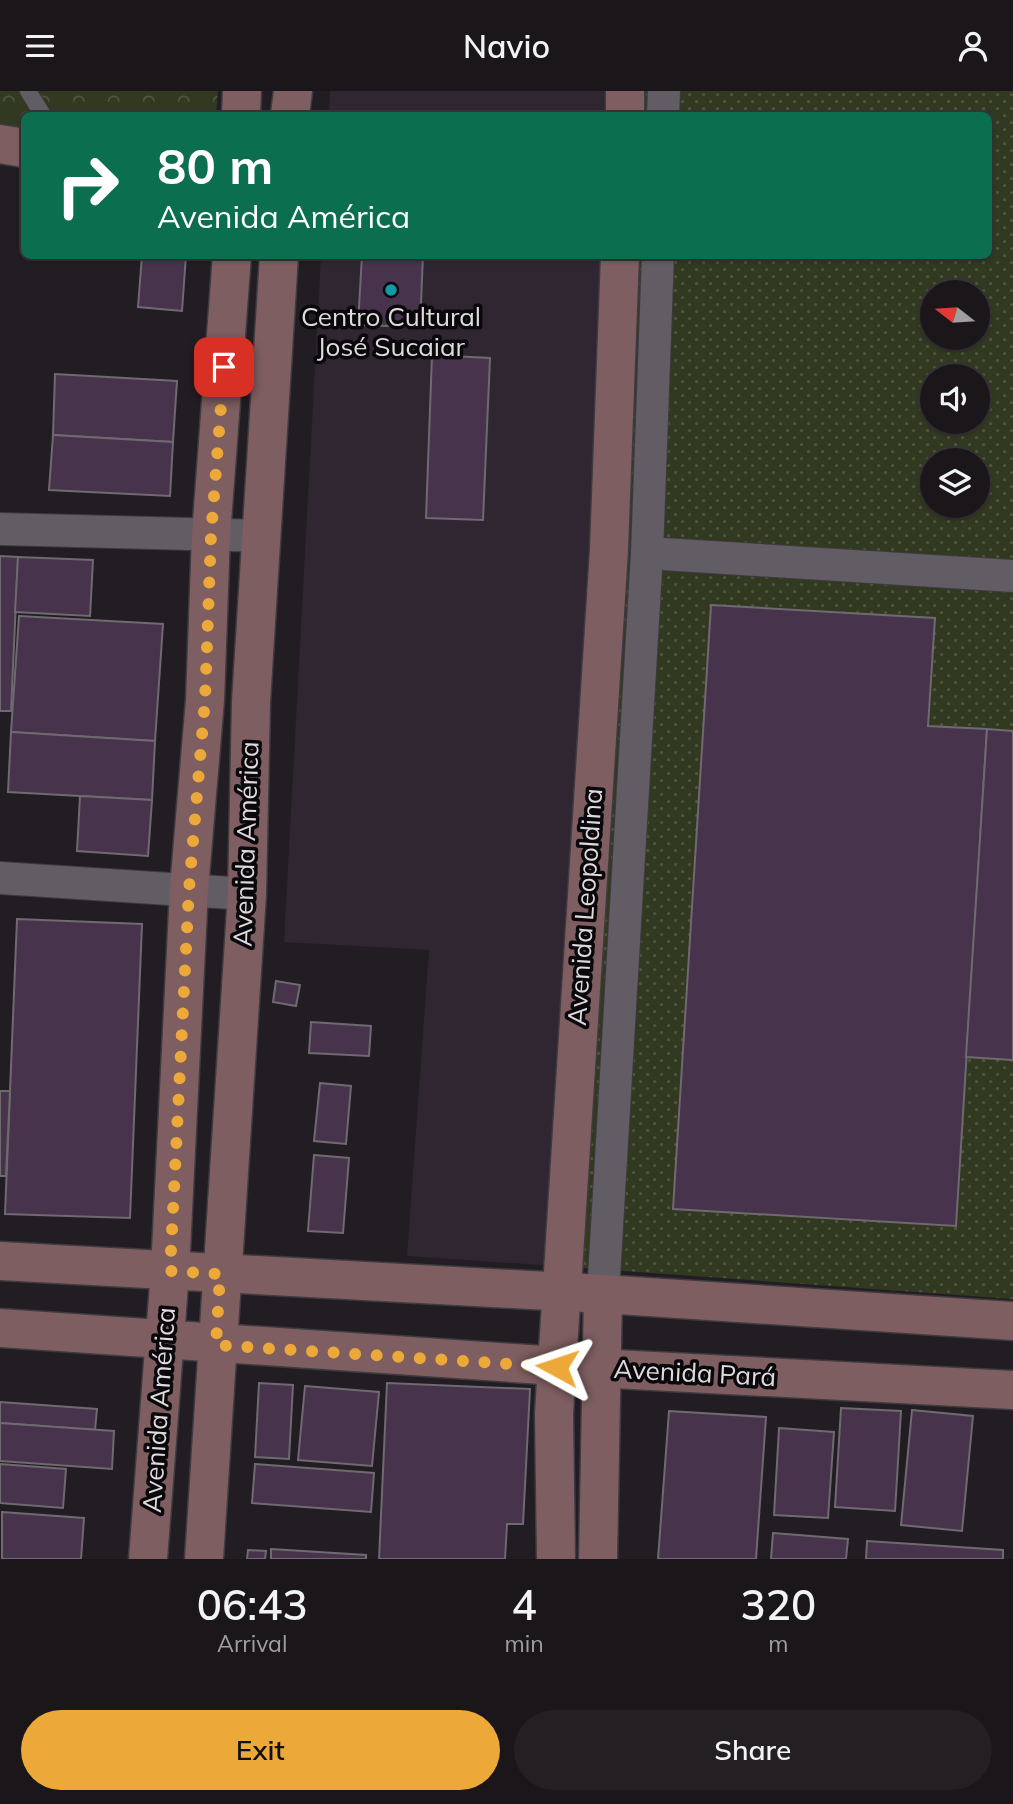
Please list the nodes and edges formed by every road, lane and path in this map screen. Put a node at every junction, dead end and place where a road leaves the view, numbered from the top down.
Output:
1 (28, 91) edge
2 (242, 91) edge
3 (293, 91) edge
4 (625, 91) edge
5 (664, 91) edge
6 (41, 112) edge
7 (241, 112) edge
8 (290, 112) edge
9 (625, 112) edge
10 (663, 112) edge
11 (0, 145) edge
12 (21, 148) edge
13 (232, 259) edge
14 (279, 259) edge
15 (620, 259) edge
16 (658, 259) edge
17 (0, 529) edge
18 (211, 535) junction
19 (261, 535) junction
20 (647, 553) junction
21 (1013, 576) edge
22 (0, 878) edge
23 (189, 889) junction
24 (247, 894) junction
25 (0, 1261) edge
26 (170, 1271) junction
27 (220, 1274) junction
28 (561, 1292) junction
29 (603, 1294) junction
30 (1013, 1321) edge
31 (0, 1328) edge
32 (164, 1341) junction
33 (216, 1345) junction
34 (557, 1367) junction
35 (603, 1369) junction
36 (1013, 1390) edge
37 (148, 1559) edge
38 (204, 1559) edge
39 (556, 1559) edge
40 (598, 1559) edge

1 - 6 lane
2 - 7 main road
3 - 8 main road
4 - 9 main road
5 - 10 street
11 - 12 main road
13 - 18 main road, Avenida América
14 - 19 main road, Avenida América
15 - 28 main road, Avenida Leopoldina
16 - 20 street
17 - 18 street
18 - 19 street
18 - 23 main road, Avenida América
19 - 24 main road, Avenida América
20 - 21 street
20 - 29 street
22 - 23 street
23 - 24 street
23 - 26 main road, Avenida América
24 - 27 main road, Avenida América
25 - 26 main road
26 - 27 main road
26 - 32 main road, Avenida América
27 - 28 main road
27 - 33 main road, Avenida América
28 - 29 main road
28 - 34 main road, Avenida Leopoldina
29 - 30 main road
29 - 35 main road
31 - 32 main road, Avenida Pará
32 - 33 main road, Avenida Pará
32 - 37 main road, Avenida América
33 - 34 main road, Avenida Pará
33 - 38 main road, Avenida América
34 - 35 main road, Avenida Pará
34 - 39 main road, Avenida Leopoldina
35 - 36 main road, Avenida Pará
35 - 40 main road

